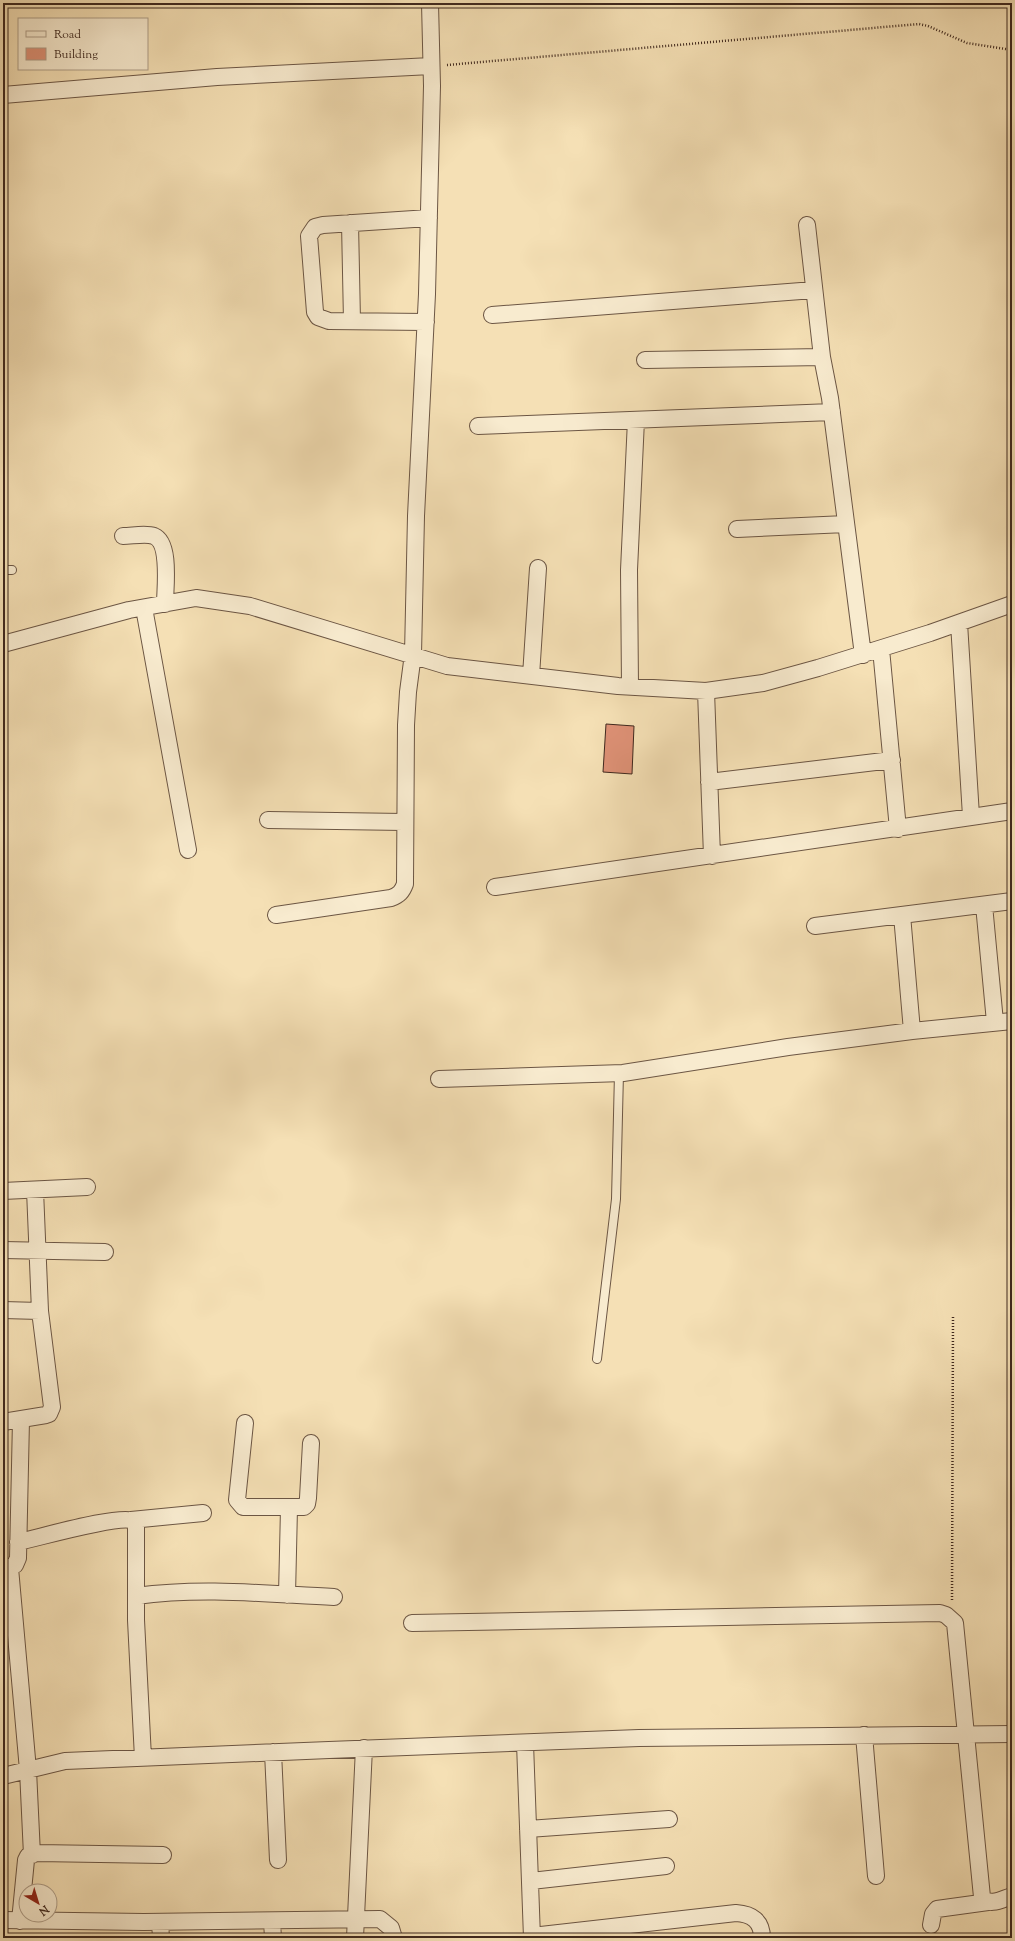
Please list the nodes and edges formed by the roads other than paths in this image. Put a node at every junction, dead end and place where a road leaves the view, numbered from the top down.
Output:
1 (430, 3) edge
2 (432, 66) junction
3 (3, 95) edge
4 (429, 218) junction
5 (350, 223) junction
6 (807, 226) dead end
7 (814, 290) junction
8 (492, 315) dead end
9 (352, 321) junction
10 (426, 322) junction
11 (822, 357) junction
12 (645, 360) dead end
13 (832, 412) junction
14 (636, 420) junction
15 (478, 426) dead end
16 (846, 524) junction
17 (737, 529) dead end
18 (123, 536) dead end
19 (538, 568) dead end
20 (3, 570) edge
21 (12, 570) dead end
22 (165, 604) junction
23 (1012, 604) edge
24 (144, 608) junction
25 (959, 622) junction
26 (3, 644) edge
27 (881, 649) junction
28 (412, 654) junction
29 (863, 654) junction
30 (531, 676) junction
31 (630, 687) junction
32 (706, 692) junction
33 (892, 760) junction
34 (709, 782) junction
35 (1012, 811) edge
36 (971, 816) junction
37 (268, 820) dead end
38 (404, 822) junction
39 (898, 829) junction
40 (188, 850) dead end
41 (712, 856) junction
42 (495, 887) dead end
43 (1012, 901) edge
44 (984, 905) junction
45 (276, 915) dead end
46 (902, 915) junction
47 (815, 926) dead end
48 (1012, 1021) edge
49 (996, 1022) junction
50 (912, 1031) junction
51 (619, 1073) junction
52 (439, 1079) dead end
53 (87, 1187) dead end
54 (35, 1190) junction
55 (3, 1191) edge
56 (3, 1250) edge
57 (38, 1250) junction
58 (105, 1252) dead end
59 (3, 1310) edge
60 (40, 1311) junction
61 (597, 1359) dead end
62 (21, 1420) junction
63 (3, 1422) edge
64 (245, 1423) dead end
65 (311, 1443) dead end
66 (289, 1508) junction
67 (203, 1513) dead end
68 (131, 1520) junction
69 (18, 1542) junction
70 (6, 1569) edge
71 (287, 1595) junction
72 (136, 1596) junction
73 (334, 1597) dead end
74 (412, 1623) dead end
75 (965, 1734) junction
76 (1012, 1734) edge
77 (864, 1735) junction
78 (525, 1743) junction
79 (364, 1748) junction
80 (272, 1752) junction
81 (143, 1758) junction
82 (28, 1770) junction
83 (3, 1776) edge
84 (669, 1819) dead end
85 (528, 1829) junction
86 (32, 1855) junction
87 (163, 1855) dead end
88 (278, 1860) dead end
89 (666, 1866) dead end
90 (876, 1876) dead end
91 (531, 1881) junction
92 (24, 1883) edge
93 (1012, 1896) edge
94 (988, 1902) junction
95 (355, 1919) junction
96 (3, 1920) edge
97 (18, 1920) edge
98 (58, 1921) edge
99 (272, 1921) junction
100 (160, 1922) junction
101 (930, 1925) dead end
102 (532, 1937) edge
103 (161, 1938) edge
104 (273, 1938) edge
105 (355, 1938) edge
106 (394, 1938) edge
107 (762, 1938) edge

1 - 2 street
2 - 3 street
2 - 4 street
4 - 5 street
4 - 10 street
5 - 9 street
5 - 9 street
6 - 7 street
7 - 8 street
7 - 11 street
9 - 10 street
10 - 28 street
11 - 12 street
11 - 13 street
13 - 14 street
13 - 16 street
14 - 15 street
14 - 31 street
16 - 17 street
16 - 29 street
18 - 22 street
19 - 30 street
20 - 21 lane
22 - 24 street
22 - 28 street
23 - 25 street
24 - 26 street
24 - 40 street
25 - 27 street
25 - 36 street
27 - 29 street
27 - 33 street
28 - 30 street
28 - 38 street
29 - 32 street
30 - 31 street
31 - 32 street
32 - 34 street
33 - 34 street
33 - 39 street
34 - 41 street
35 - 36 street
36 - 39 street
37 - 38 street
38 - 45 street
39 - 41 street
41 - 42 street
43 - 44 street
44 - 46 street
44 - 49 street
46 - 47 street
46 - 50 street
48 - 49 street
49 - 50 street
50 - 51 street
51 - 52 street
51 - 61 lane
53 - 54 street
54 - 55 street
54 - 57 street
56 - 57 street
57 - 58 street
57 - 60 street
59 - 60 street
60 - 62 street
62 - 63 street
62 - 69 street
64 - 66 street
65 - 66 street
66 - 71 street
67 - 68 street
68 - 69 street
68 - 72 street
69 - 70 street
70 - 82 street
71 - 72 street
71 - 73 street
72 - 81 street
74 - 75 street
75 - 76 street
75 - 77 street
75 - 94 street
77 - 78 street
77 - 90 street
78 - 79 street
78 - 85 street
79 - 80 street
79 - 95 street
80 - 81 street
80 - 88 street
81 - 82 street
82 - 83 street
82 - 86 street
84 - 85 street
85 - 91 street
86 - 87 street
86 - 92 street
89 - 91 street
91 - 102 street
93 - 94 street
94 - 101 street
95 - 99 street
95 - 105 street
95 - 106 street
96 - 97 street
98 - 100 street
99 - 100 street
99 - 104 street
100 - 103 street
102 - 107 street

